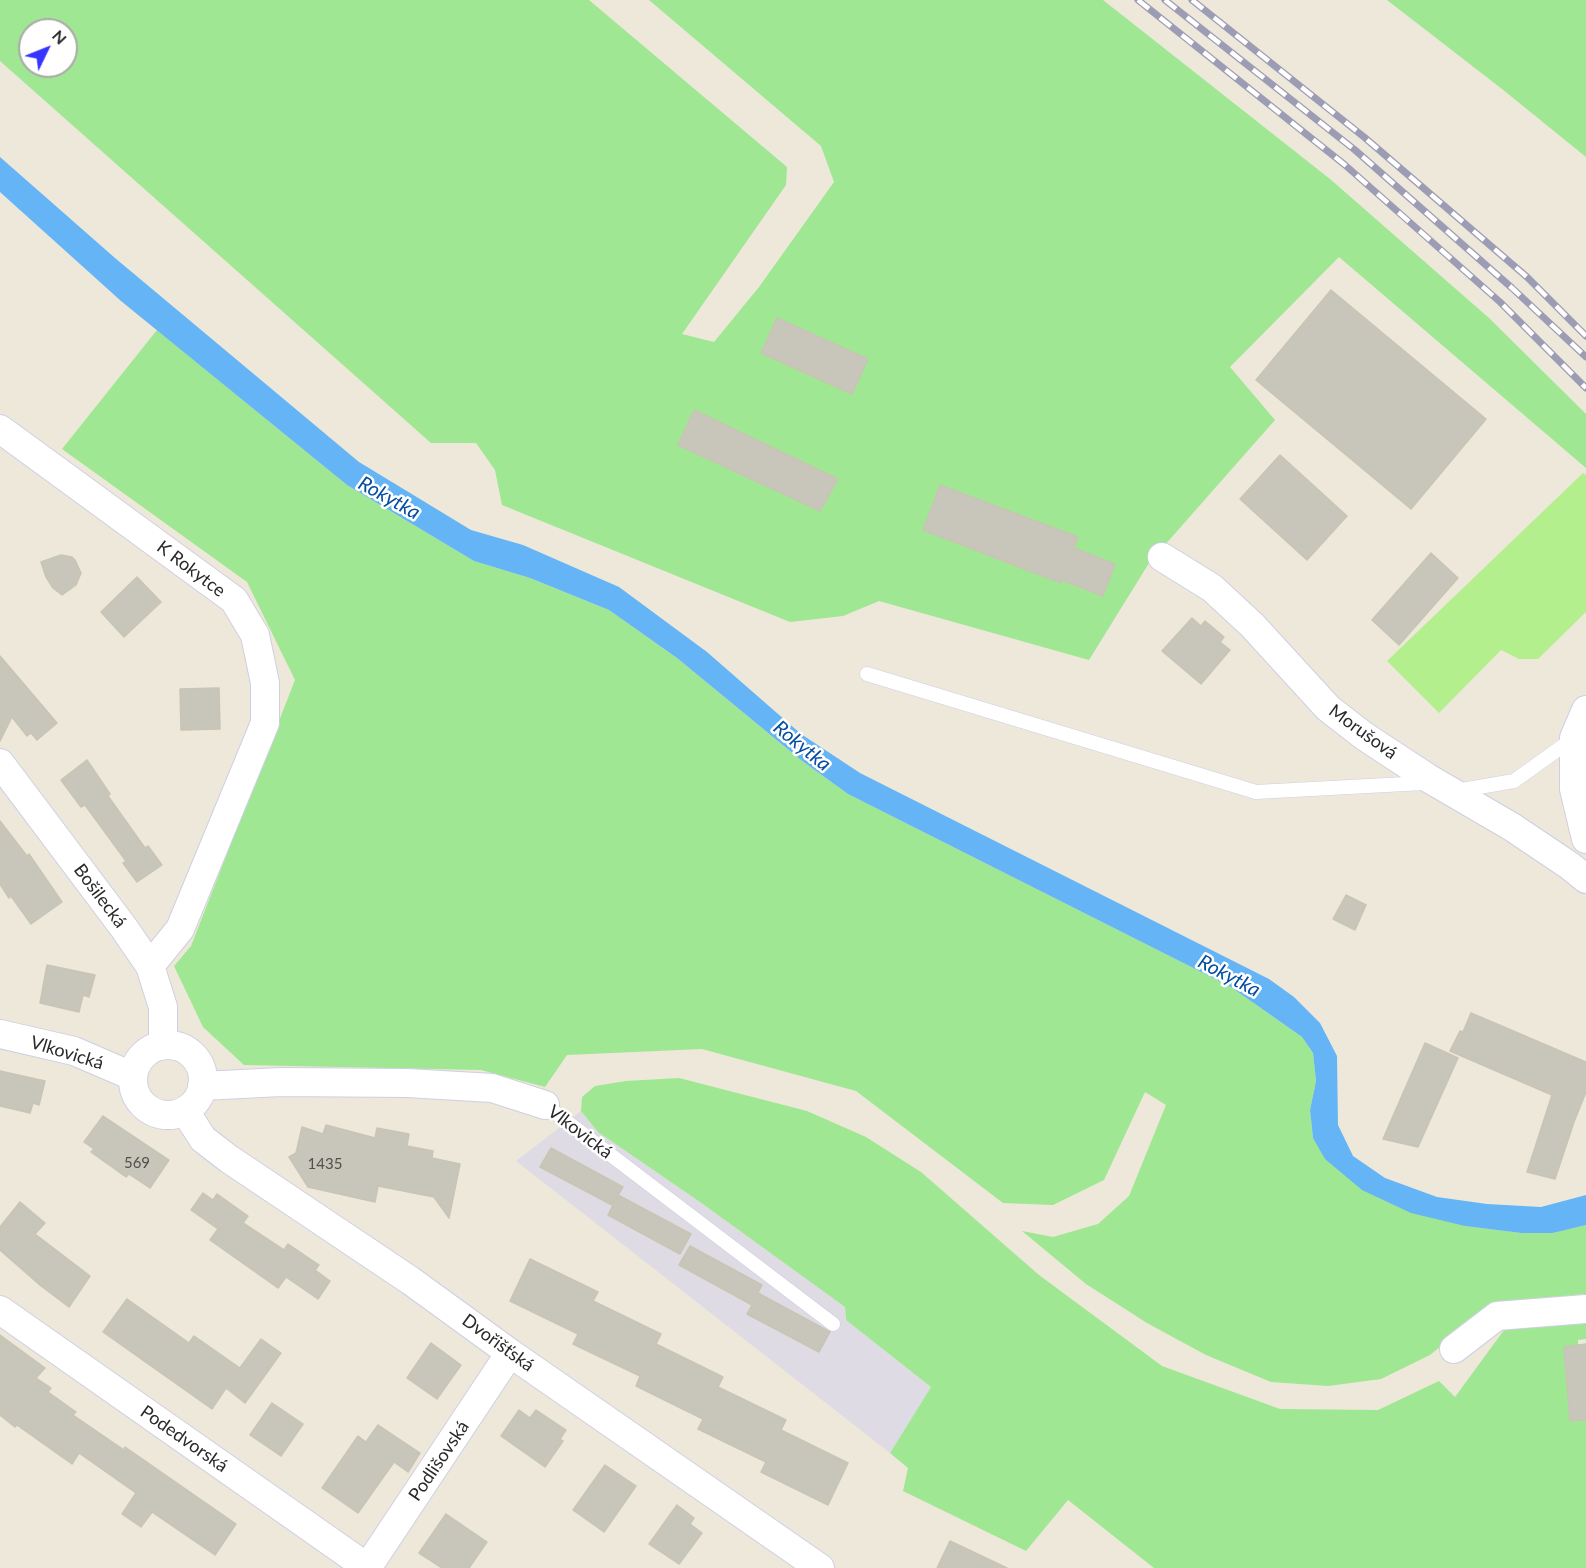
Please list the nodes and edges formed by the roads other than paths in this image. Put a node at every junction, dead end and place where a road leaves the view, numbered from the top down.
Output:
1 (0, 429) edge
2 (1159, 556) dead end
3 (867, 674) dead end
4 (1586, 710) edge
5 (1574, 738) junction
6 (0, 763) edge
7 (1440, 785) junction
8 (1586, 839) edge
9 (1586, 879) edge
10 (150, 966) junction
11 (0, 1034) edge
12 (163, 1045) junction
13 (132, 1076) junction
14 (202, 1086) junction
15 (545, 1105) joint
16 (184, 1111) junction
17 (1586, 1309) edge
18 (0, 1310) edge
19 (833, 1324) dead end
20 (1454, 1348) dead end
21 (510, 1353) junction
22 (367, 1568) edge
23 (820, 1568) edge

1 - 10 street, K Rokytce
2 - 7 street, Morušová
3 - 7 lane
4 - 5 street
5 - 7 lane
5 - 8 street
6 - 10 street, Bošilecká
7 - 9 street, Morušová
10 - 12 street, Bošilecká
11 - 13 street, Vlkovická
12 - 13 street
12 - 14 street
13 - 16 street
14 - 15 street, Vlkovická
14 - 16 street
15 - 19 lane, Vlkovická
16 - 21 street, Dvořišťská
17 - 20 street
18 - 22 street, Podedvorská
21 - 22 street, Podlišovská
21 - 23 street, Dvořišťská

